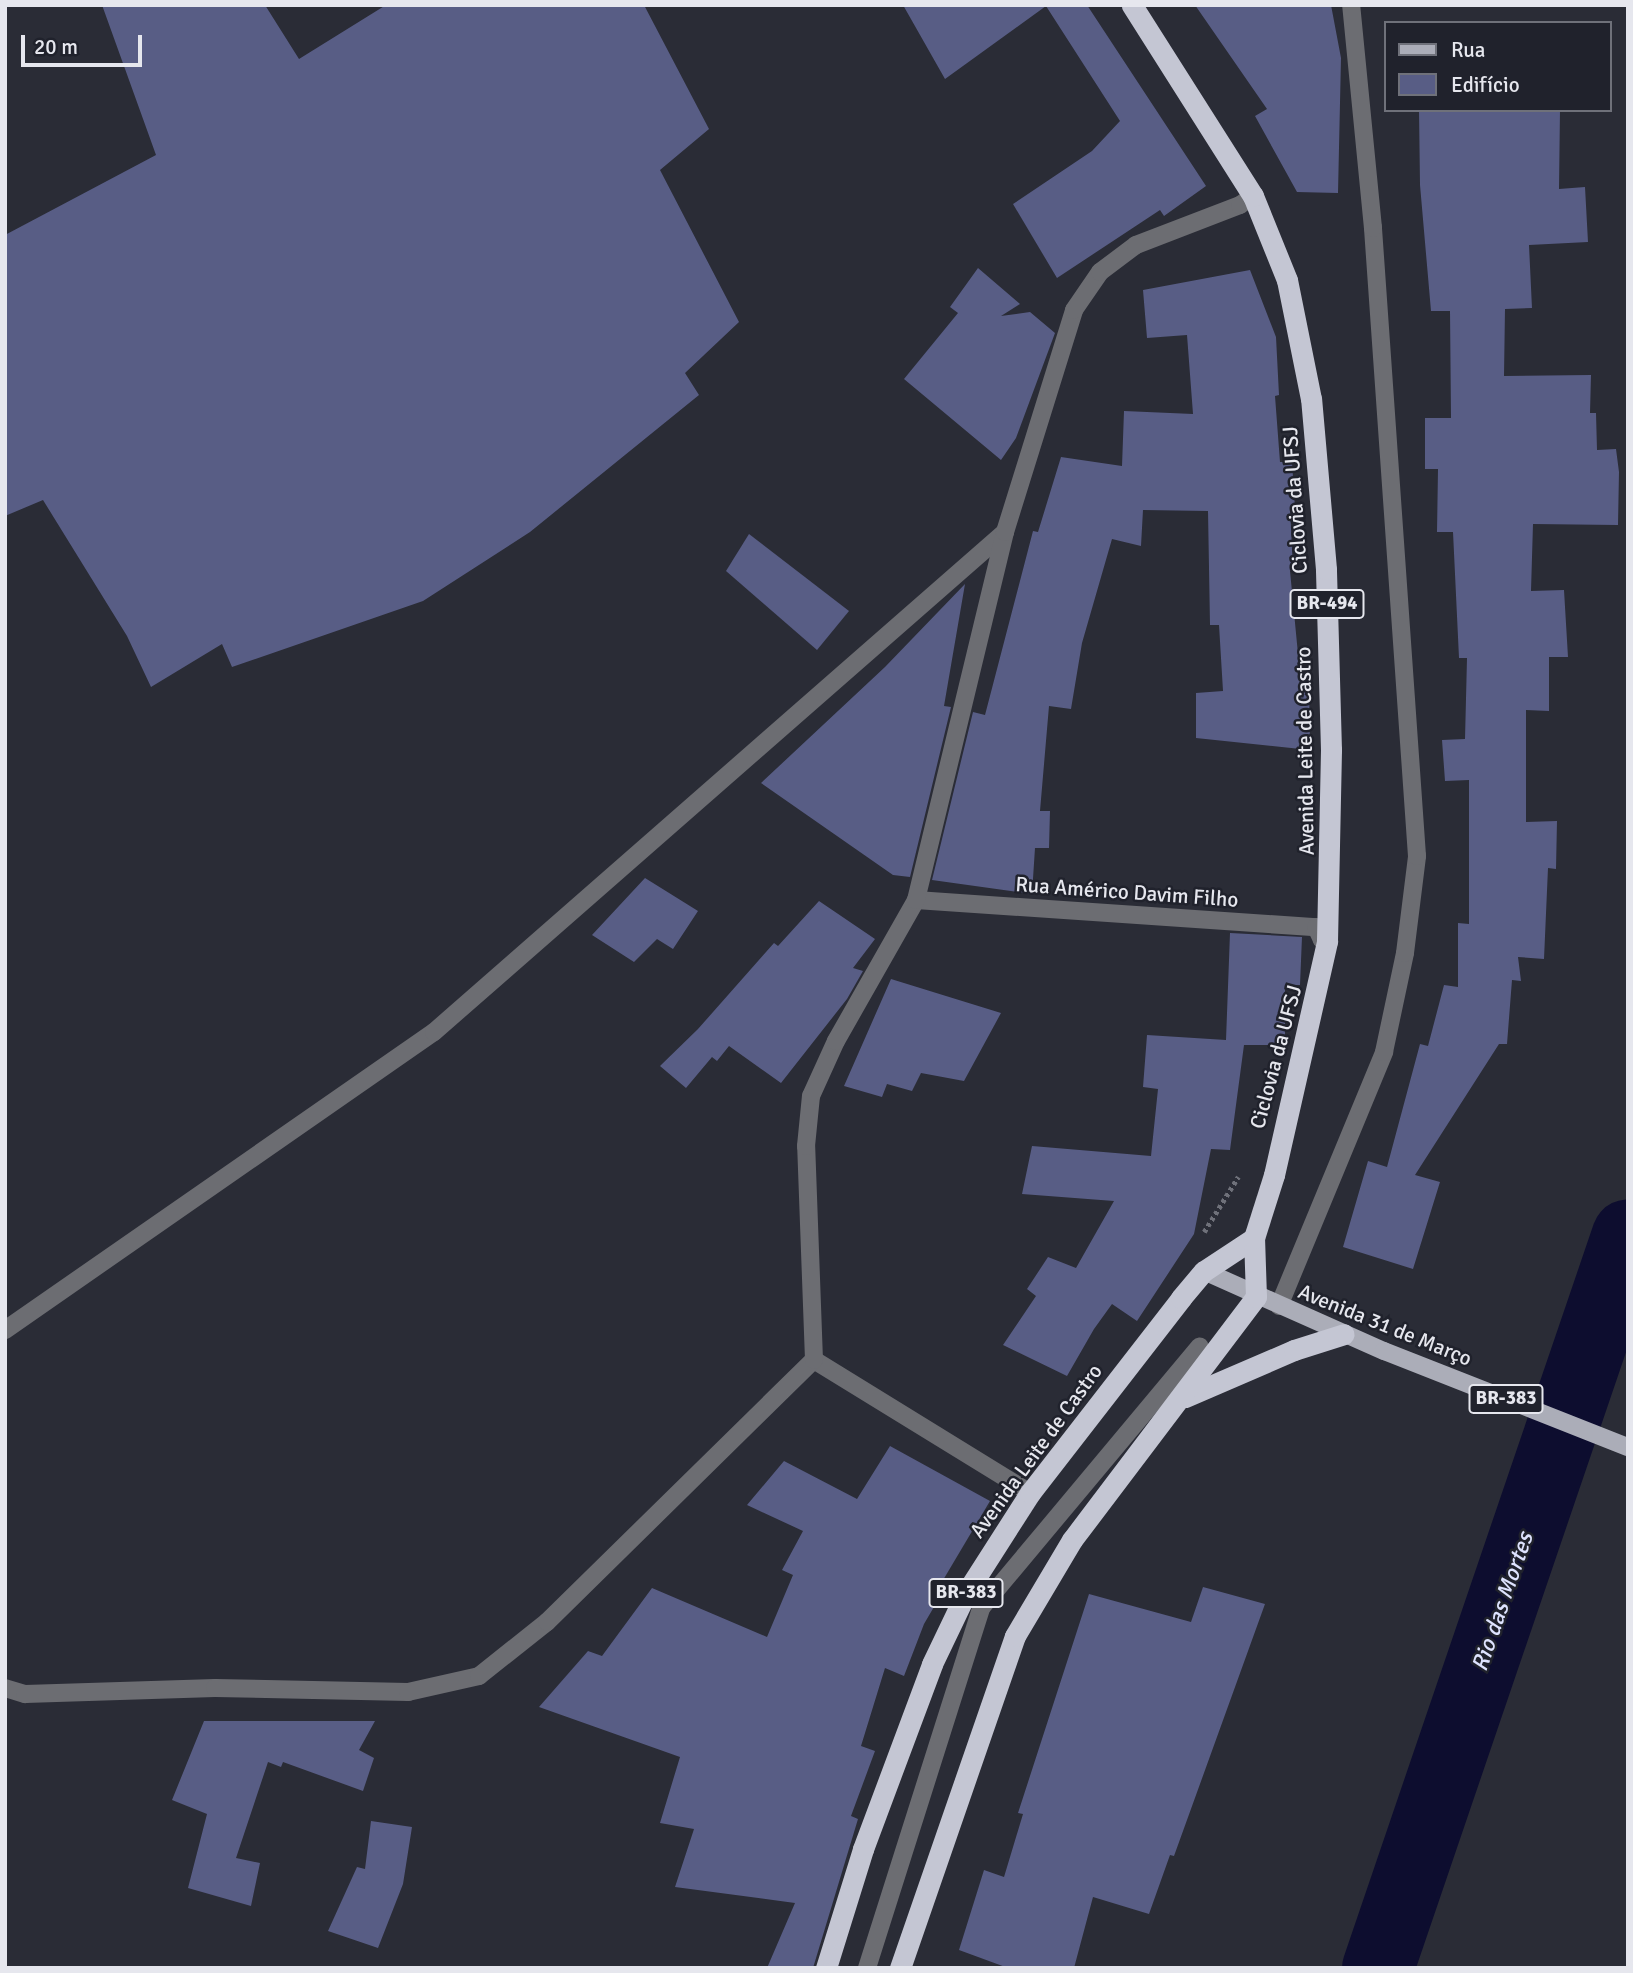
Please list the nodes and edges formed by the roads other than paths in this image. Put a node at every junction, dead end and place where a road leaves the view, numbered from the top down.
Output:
1 (1132, 5) edge
2 (1351, 5) edge
3 (1253, 196) junction
4 (1005, 532) junction
5 (916, 900) junction
6 (1327, 941) junction
7 (1254, 1238) junction
8 (1204, 1271) junction
9 (1256, 1297) junction
10 (1279, 1306) junction
11 (5, 1330) edge
12 (1344, 1334) junction
13 (1200, 1346) dead end
14 (814, 1360) junction
15 (1183, 1398) junction
16 (1628, 1447) edge
17 (1030, 1493) junction
18 (5, 1688) edge
19 (825, 1968) edge
20 (867, 1968) edge
21 (900, 1968) edge

1 - 3 highway, Avenida Leite de Castro / BR-494
2 - 10 street
3 - 4 street
3 - 6 highway, Avenida Leite de Castro / BR-494
4 - 5 street
4 - 11 street
5 - 6 street, Rua Américo Davim Filho
5 - 14 street
6 - 7 highway, Avenida Leite de Castro / BR-494
7 - 8 highway, Avenida Leite de Castro
7 - 9 highway, Avenida Leite de Castro / BR-494
8 - 9 main road, Avenida 31 de Março / BR-383
8 - 17 highway, Avenida Leite de Castro / BR-383
9 - 10 main road, Avenida 31 de Março / BR-383
9 - 15 highway, BR-383
10 - 12 main road, Avenida 31 de Março / BR-383
12 - 15 highway
12 - 16 main road, Avenida 31 de Março / BR-383
13 - 20 street
14 - 17 street
14 - 18 street
15 - 21 highway, BR-383
17 - 19 highway, Avenida Leite de Castro / BR-383

